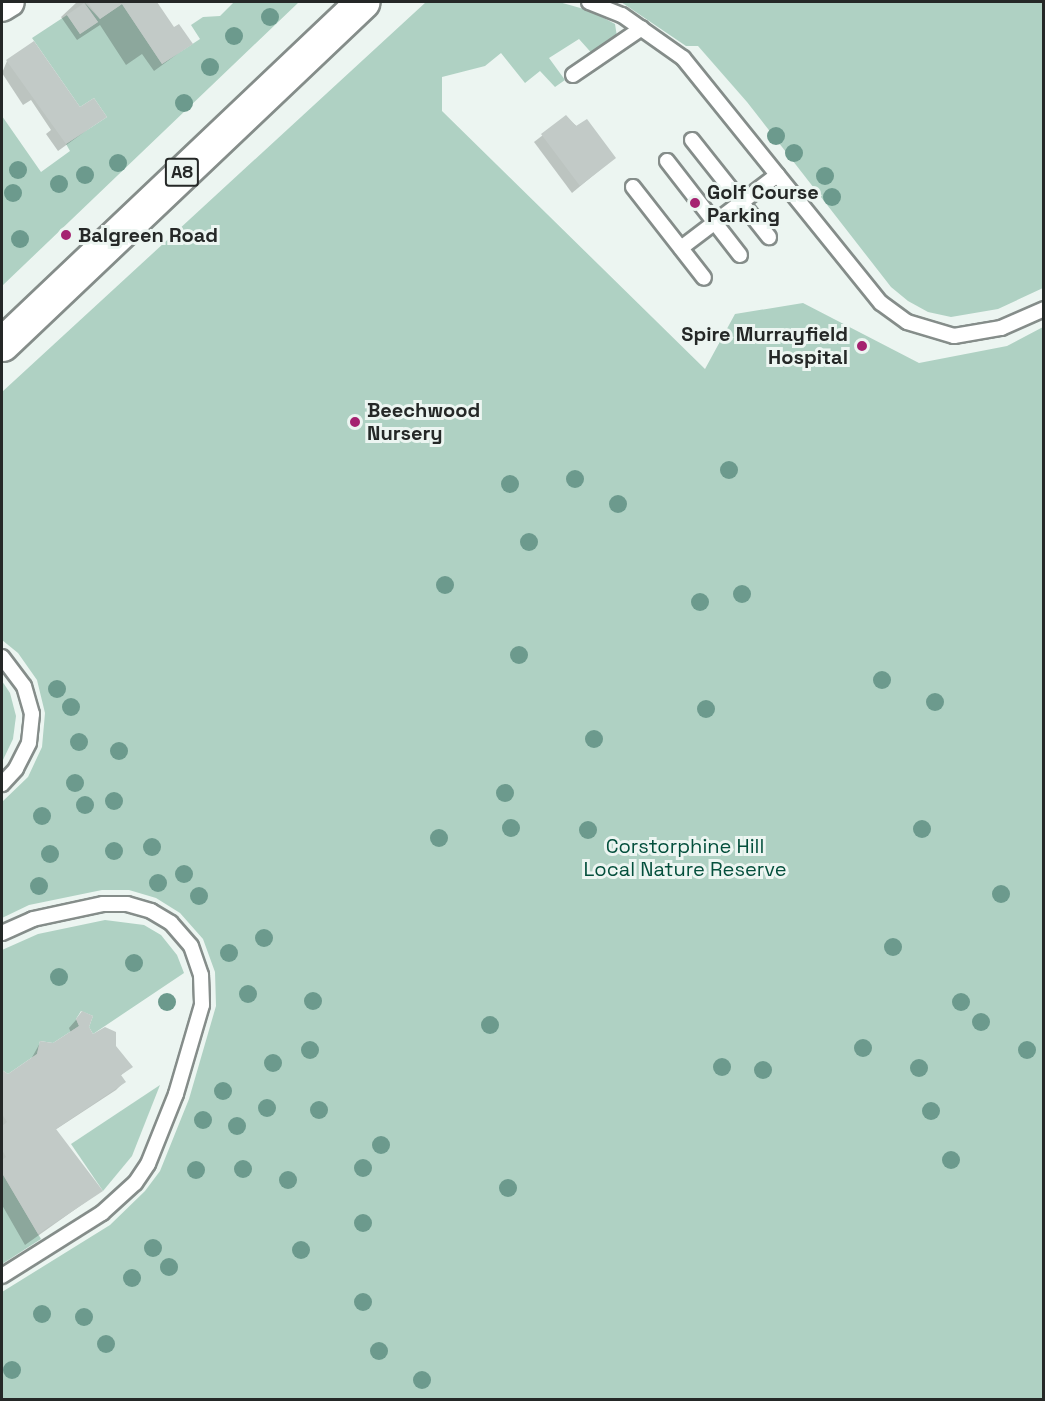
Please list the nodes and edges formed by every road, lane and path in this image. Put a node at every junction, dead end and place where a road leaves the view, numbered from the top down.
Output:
1 (10, 2) edge
2 (363, 2) edge
3 (589, 2) edge
4 (2, 7) edge
5 (642, 28) junction
6 (573, 75) dead end
7 (692, 140) dead end
8 (667, 161) dead end
9 (777, 175) junction
10 (633, 187) dead end
11 (740, 203) junction
12 (715, 222) junction
13 (768, 237) dead end
14 (681, 248) junction
15 (740, 255) dead end
16 (704, 278) dead end
17 (1044, 309) edge
18 (2, 344) edge
19 (2, 657) edge
20 (2, 784) edge
21 (2, 933) edge
22 (2, 1276) edge

1 - 4 street
2 - 18 main road, A8
3 - 5 lane
5 - 6 lane
5 - 9 lane
7 - 11 lane
8 - 12 lane
9 - 11 lane
9 - 17 lane
10 - 14 lane
11 - 12 lane
11 - 13 lane
12 - 14 lane
12 - 15 lane
14 - 16 lane
19 - 20 lane
21 - 22 lane

